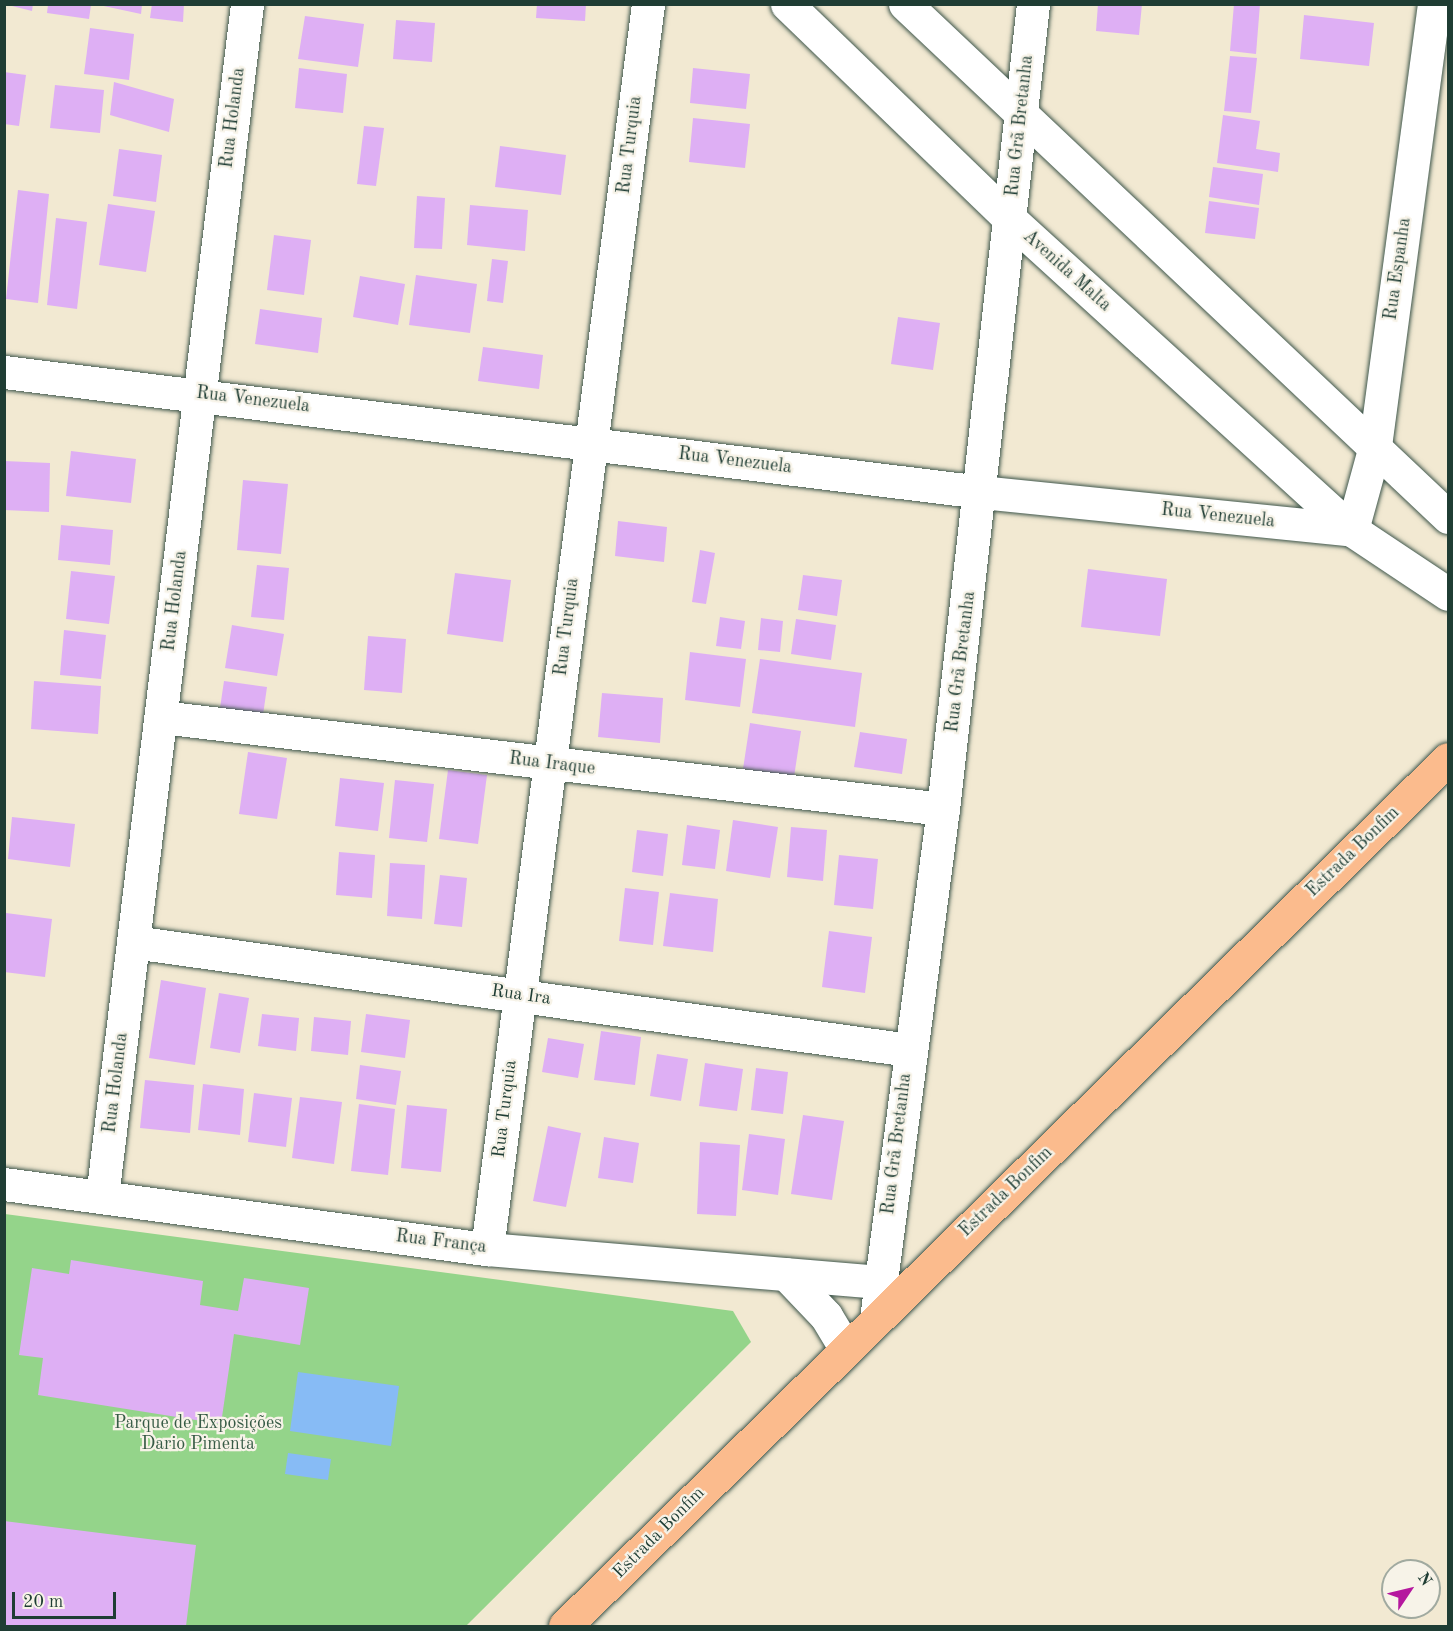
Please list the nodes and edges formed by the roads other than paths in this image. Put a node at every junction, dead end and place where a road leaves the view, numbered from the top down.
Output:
1 (247, 4) edge
2 (648, 4) edge
3 (787, 4) edge
4 (905, 4) edge
5 (1033, 4) edge
6 (1434, 4) edge
7 (1018, 112) junction
8 (1011, 220) junction
9 (4, 372) edge
10 (200, 393) junction
11 (591, 443) junction
12 (1375, 446) junction
13 (981, 492) junction
14 (1449, 517) edge
15 (1352, 530) junction
16 (1449, 594) edge
17 (161, 717) junction
18 (1449, 759) edge
19 (549, 764) junction
20 (944, 809) junction
21 (134, 942) junction
22 (520, 994) junction
23 (909, 1050) junction
24 (4, 1184) edge
25 (102, 1197) junction
26 (487, 1249) junction
27 (786, 1274) junction
28 (880, 1282) junction
29 (876, 1319) junction
30 (845, 1348) junction
31 (565, 1626) edge

1 - 10 street, Rua Holanda
2 - 11 street, Rua Turquia
3 - 8 street, Avenida Malta
4 - 7 street
5 - 7 street, Rua Grã Bretanha
6 - 12 street, Rua Espanha
7 - 8 street, Rua Grã Bretanha
7 - 12 street
8 - 13 street, Rua Grã Bretanha
8 - 15 street, Avenida Malta
9 - 10 street, Rua Venezuela
10 - 11 street, Rua Venezuela
10 - 17 street, Rua Holanda
11 - 13 street, Rua Venezuela
11 - 19 street, Rua Turquia
12 - 14 street
12 - 15 street, Rua Espanha
13 - 15 street, Rua Venezuela
13 - 20 street, Rua Grã Bretanha
15 - 16 street, Rua Venezuela
17 - 19 street, Rua Iraque
17 - 21 street, Rua Holanda
18 - 29 main road, Estrada Bonfim
19 - 20 street, Rua Iraque
19 - 22 street, Rua Turquia
20 - 23 street, Rua Grã Bretanha
21 - 22 street, Rua Ira
21 - 25 street, Rua Holanda
22 - 23 street, Rua Ira
22 - 26 street, Rua Turquia
23 - 28 street, Rua Grã Bretanha
24 - 25 street, Rua França
25 - 26 street, Rua França
26 - 27 street, Rua França
27 - 28 street, Rua França
27 - 30 street
28 - 29 street, Rua Grã Bretanha
29 - 30 main road, Estrada Bonfim
30 - 31 main road, Estrada Bonfim

